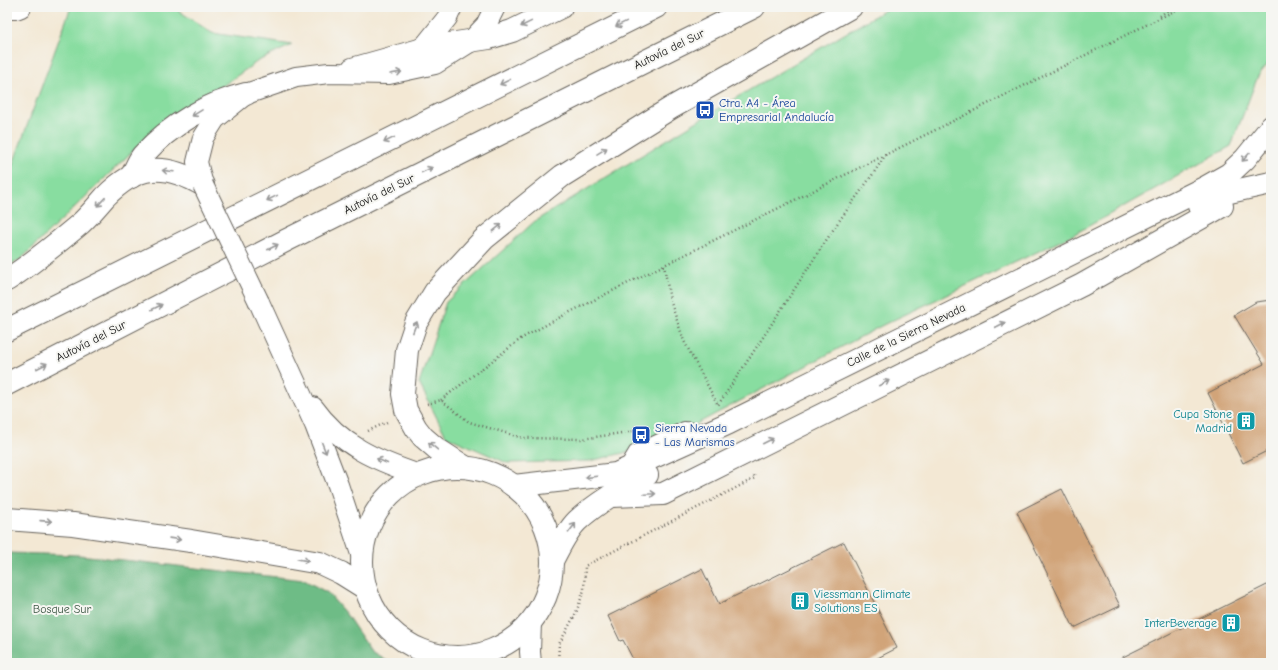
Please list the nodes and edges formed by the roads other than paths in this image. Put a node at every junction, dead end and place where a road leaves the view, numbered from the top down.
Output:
1 (21, 7) edge
2 (452, 7) edge
3 (495, 7) edge
4 (561, 7) edge
5 (656, 7) edge
6 (754, 7) edge
7 (851, 7) edge
8 (7, 9) edge
9 (470, 42) junction
10 (423, 48) junction
11 (329, 73) junction
12 (246, 94) junction
13 (1271, 127) edge
14 (131, 177) junction
15 (1266, 184) edge
16 (203, 185) junction
17 (7, 280) edge
18 (36, 316) junction
19 (7, 324) edge
20 (7, 330) edge
21 (7, 384) edge
22 (298, 386) junction
23 (465, 467) junction
24 (419, 475) junction
25 (620, 484) junction
26 (514, 486) junction
27 (7, 520) edge
28 (362, 557) junction
29 (552, 561) junction
30 (365, 588) junction
31 (531, 622) junction
32 (454, 660) edge
33 (531, 663) edge

1 - 8 street
2 - 10 street
3 - 9 street
4 -> 9 main road
5 -> 18 main road
21 -> 6 main road, Autovía del Sur
23 -> 7 main road
9 - 10 main road
11 -> 9 street
10 - 11 street
11 - 12 street
12 -> 14 main road
12 - 16 street
13 -> 25 main road, Calle de la Sierra Nevada
16 -> 14 main road
14 -> 17 main road
15 - 25 main road
25 -> 15 main road
16 - 22 street, bridge
18 - 19 main road
18 - 20 main road
24 -> 22 street
22 -> 28 street
23 - 24 main road
23 - 26 main road
24 - 28 main road
25 -> 26 main road, Calle de la Sierra Nevada
29 -> 25 main road, Calle de la Sierra Nevada
26 - 29 main road
27 -> 30 main road
28 - 30 main road
29 - 31 main road
30 - 32 main road
31 - 32 main road
31 - 33 street

